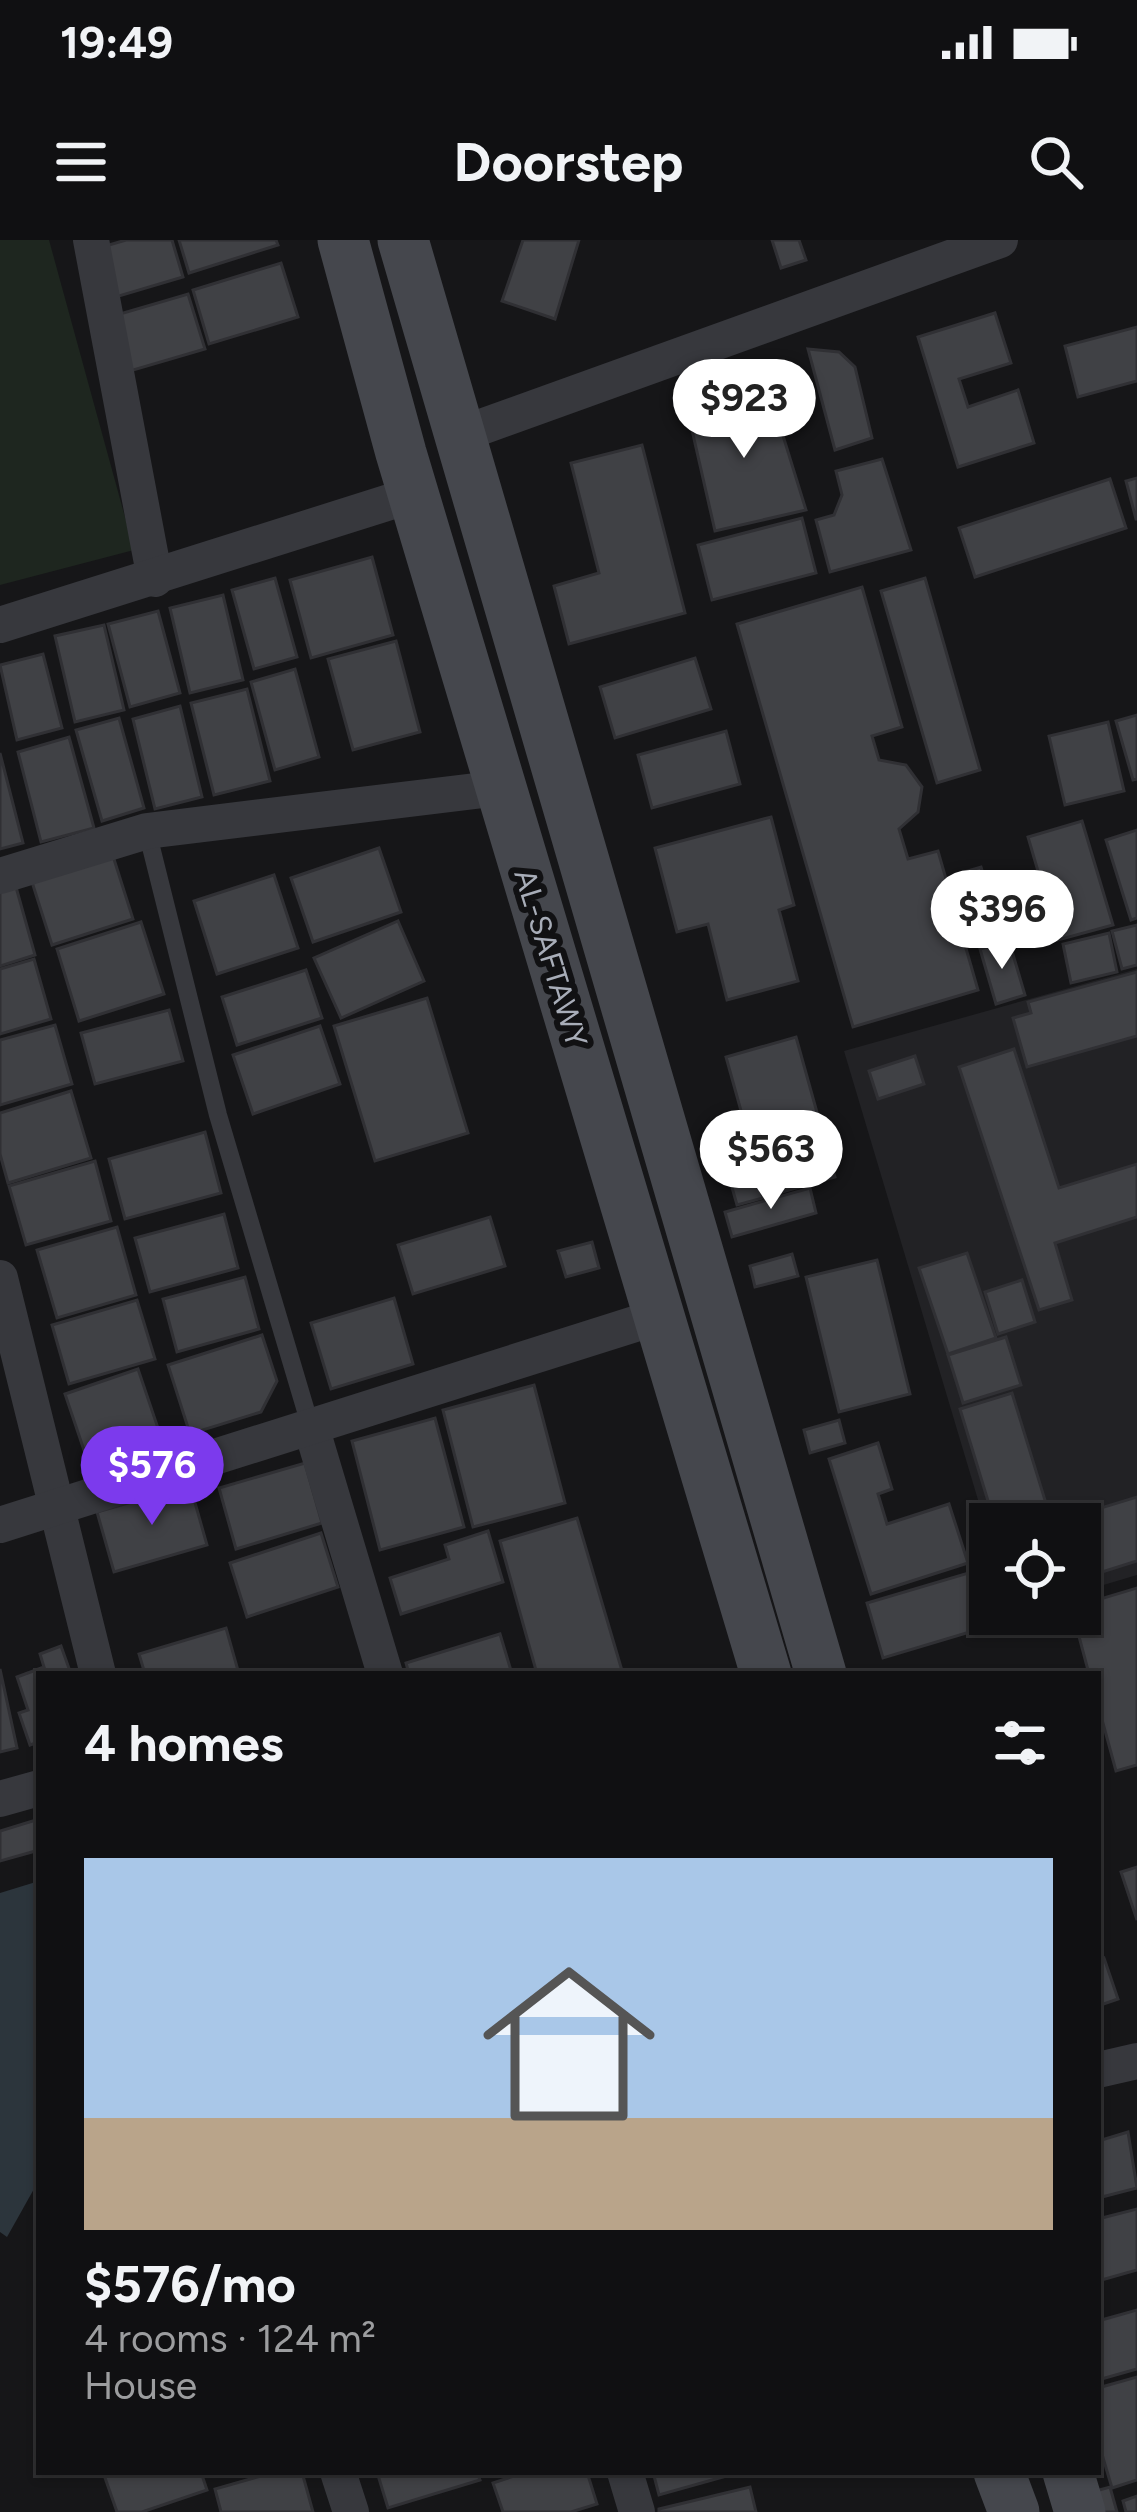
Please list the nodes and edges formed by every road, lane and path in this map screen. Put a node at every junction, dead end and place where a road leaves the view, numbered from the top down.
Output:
1 (91, 240) edge
2 (343, 240) edge
3 (403, 240) edge
4 (1000, 240) edge
5 (459, 435) junction
6 (415, 494) junction
7 (155, 579) junction
8 (0, 625) edge
9 (500, 788) junction
10 (147, 831) junction
11 (0, 876) edge
12 (0, 1278) edge
13 (658, 1317) junction
14 (312, 1430) junction
15 (54, 1508) junction
16 (0, 1525) edge
17 (97, 1671) edge
18 (384, 1671) edge
19 (765, 1671) edge
20 (820, 1671) edge
21 (36, 1789) edge
22 (0, 1799) edge
23 (1137, 2061) edge
24 (1101, 2069) edge
25 (339, 2475) edge
26 (627, 2475) edge
27 (1000, 2475) edge
28 (1069, 2475) edge
29 (351, 2512) edge
30 (638, 2512) edge
31 (1014, 2512) edge
32 (1080, 2512) edge

1 - 7 street
2 - 6 main road, AL-SAFTAWY
3 - 5 main road, AL-SAFTAWY
4 - 5 street
5 - 20 main road, AL-SAFTAWY
6 - 7 street
6 - 9 main road, AL-SAFTAWY
7 - 8 street
9 - 10 street
9 - 13 main road, AL-SAFTAWY
10 - 11 street
10 - 14 lane
12 - 15 street
13 - 14 street
13 - 19 main road, AL-SAFTAWY
14 - 15 street
14 - 18 street
15 - 16 street
15 - 17 street
21 - 22 street
23 - 24 street
25 - 29 street
26 - 30 street
27 - 31 main road
28 - 32 main road

